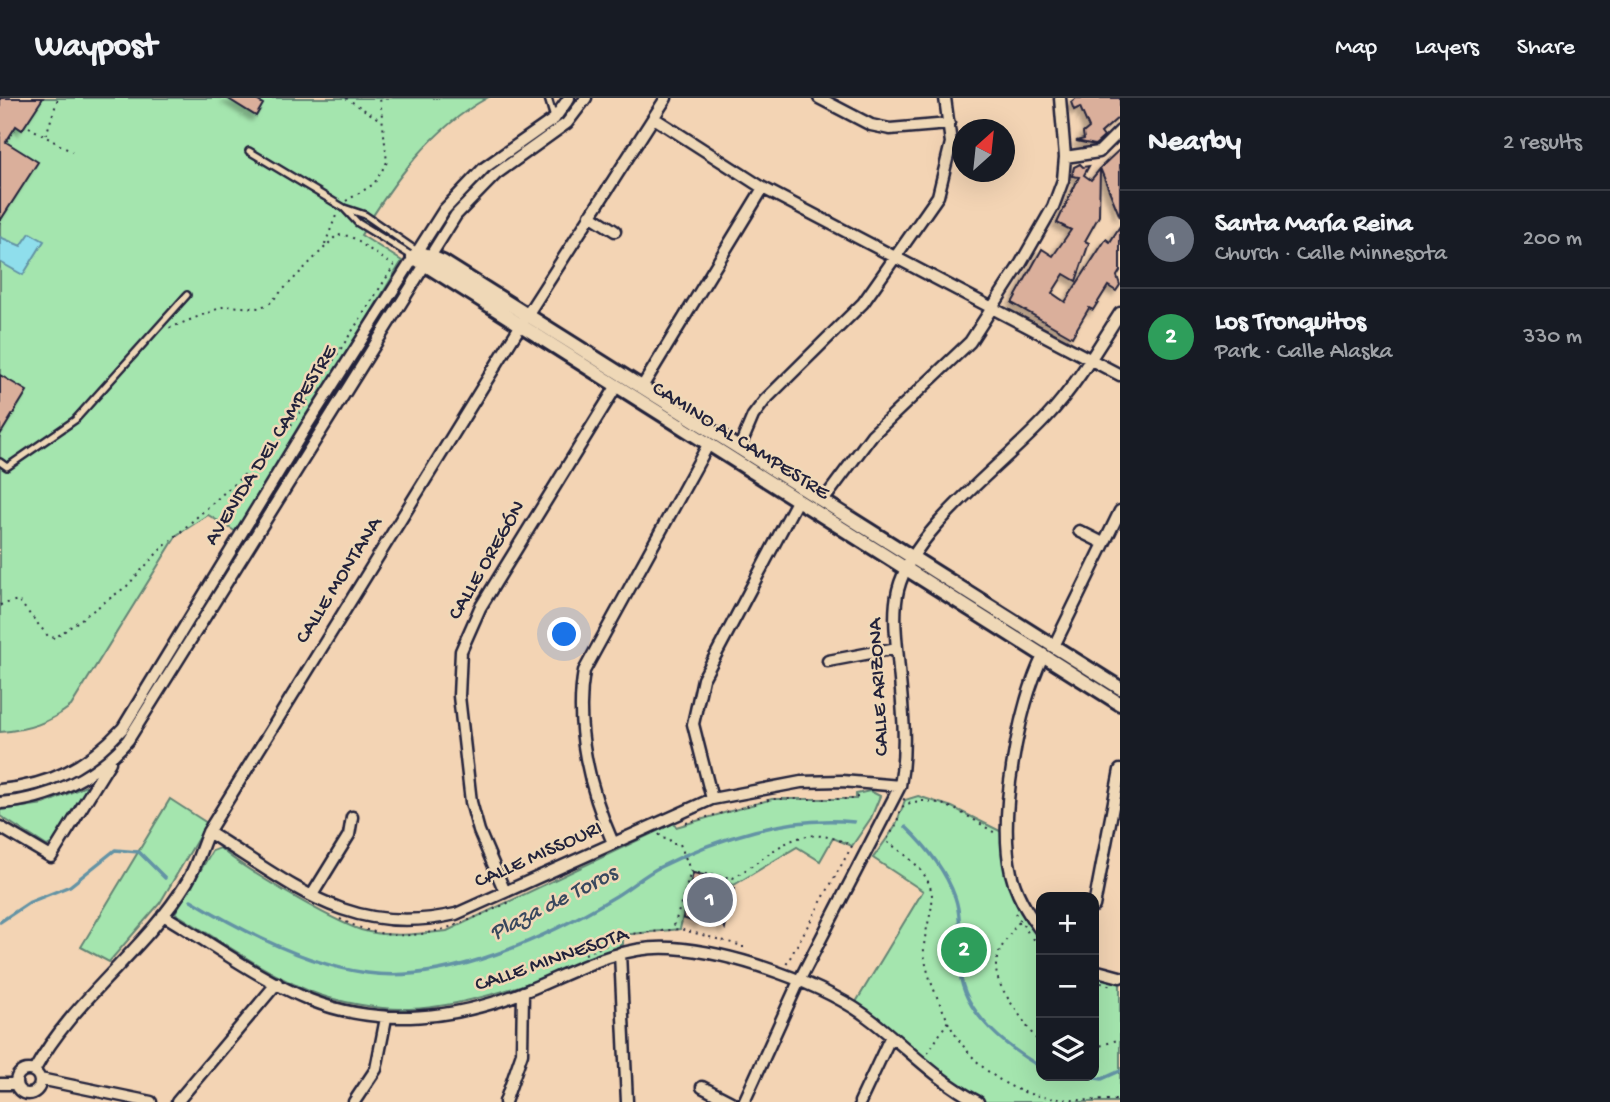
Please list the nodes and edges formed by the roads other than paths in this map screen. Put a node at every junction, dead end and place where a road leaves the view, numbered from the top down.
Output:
1 (548, 98) edge
2 (569, 98) edge
3 (586, 98) edge
4 (666, 98) edge
5 (819, 98) edge
6 (945, 98) edge
7 (1060, 98) edge
8 (654, 118) junction
9 (554, 119) junction
10 (949, 124) junction
11 (1120, 131) edge
12 (553, 135) junction
13 (249, 151) dead end
14 (1065, 157) junction
15 (763, 188) junction
16 (343, 206) junction
17 (590, 215) junction
18 (615, 231) dead end
19 (415, 254) junction
20 (894, 259) junction
21 (428, 261) junction
22 (187, 295) dead end
23 (992, 309) junction
24 (1120, 313) edge
25 (527, 315) junction
26 (520, 327) junction
27 (1090, 359) junction
28 (1120, 375) edge
29 (616, 387) junction
30 (642, 387) junction
31 (306, 427) junction
32 (317, 434) junction
33 (708, 445) junction
34 (739, 449) junction
35 (0, 462) edge
36 (797, 501) junction
37 (823, 501) junction
38 (1120, 512) edge
39 (1079, 531) dead end
40 (1102, 543) junction
41 (909, 563) junction
42 (206, 590) junction
43 (216, 596) junction
44 (1054, 646) junction
45 (897, 648) junction
46 (1043, 656) junction
47 (828, 661) dead end
48 (1120, 688) edge
49 (1120, 704) edge
50 (112, 759) junction
51 (1120, 770) edge
52 (56, 785) junction
53 (900, 786) junction
54 (0, 790) edge
55 (712, 799) junction
56 (0, 803) edge
57 (352, 817) dead end
58 (0, 827) edge
59 (208, 832) junction
60 (613, 843) junction
61 (505, 892) junction
62 (1097, 892) edge
63 (312, 895) junction
64 (163, 915) junction
65 (1036, 922) edge
66 (620, 953) junction
67 (1099, 971) edge
68 (1120, 977) edge
69 (799, 981) junction
70 (277, 983) junction
71 (523, 992) junction
72 (386, 1018) junction
73 (891, 1036) junction
74 (37, 1075) junction
75 (0, 1084) edge
76 (16, 1084) junction
77 (702, 1087) dead end
78 (23, 1098) edge
79 (151, 1102) edge
80 (177, 1102) edge
81 (354, 1102) edge
82 (505, 1102) edge
83 (627, 1102) edge
84 (731, 1102) edge
85 (744, 1102) edge
86 (860, 1102) edge
87 (978, 1102) edge

1 - 9 lane
2 - 9 street, AVENIDA DEL CAMPESTRE
3 - 12 street, AVENIDA DEL CAMPESTRE
4 - 8 street, CALLE MONTANA
5 - 10 street
6 - 10 street
7 - 14 street
8 - 15 street
8 - 17 street, CALLE MONTANA
9 - 12 lane
9 - 19 street, AVENIDA DEL CAMPESTRE
10 - 20 street
11 - 14 street
12 - 21 street, AVENIDA DEL CAMPESTRE
13 - 16 lane, CAMINO AL CAMPESTRE
14 - 23 street
15 - 20 street
15 - 30 street
16 - 19 lane, CAMINO AL CAMPESTRE
16 - 19 lane, CAMINO AL CAMPESTRE
17 - 18 street
17 - 25 street, CALLE MONTANA
19 - 21 street, CAMINO AL CAMPESTRE
19 - 31 street, AVENIDA DEL CAMPESTRE
20 - 23 street
20 - 34 street
21 - 25 street, CAMINO AL CAMPESTRE
21 - 26 street, CAMINO AL CAMPESTRE
21 - 32 street, AVENIDA DEL CAMPESTRE
22 - 35 lane
23 - 27 street
23 - 37 street
24 - 27 street, CALLE ARIZONA
25 - 26 street, CALLE MONTANA
25 - 30 street, CAMINO AL CAMPESTRE
26 - 29 street, CAMINO AL CAMPESTRE
26 - 59 street, CALLE MONTANA
27 - 28 street
27 - 41 street, CALLE ARIZONA
29 - 33 street, CAMINO AL CAMPESTRE
29 - 61 street, CALLE OREGÓN
30 - 34 street, CAMINO AL CAMPESTRE
31 - 32 street
31 - 42 street, AVENIDA DEL CAMPESTRE
32 - 43 street, AVENIDA DEL CAMPESTRE
33 - 36 street, CAMINO AL CAMPESTRE
33 - 60 street
34 - 37 street, CAMINO AL CAMPESTRE
36 - 41 street, CAMINO AL CAMPESTRE
36 - 55 street
37 - 41 street, CAMINO AL CAMPESTRE
38 - 40 street
39 - 40 street
40 - 44 street
41 - 44 street, CAMINO AL CAMPESTRE
41 - 45 street, CALLE ARIZONA
41 - 46 street, CAMINO AL CAMPESTRE
42 - 43 street
42 - 52 street, AVENIDA DEL CAMPESTRE
43 - 50 street, AVENIDA DEL CAMPESTRE
44 - 48 street, CAMINO AL CAMPESTRE
45 - 47 street
45 - 53 street, CALLE ARIZONA
46 - 49 street, CAMINO AL CAMPESTRE
46 - 65 street
50 - 52 street, AVENIDA DEL CAMPESTRE
50 - 58 street, AVENIDA DEL CAMPESTRE
51 - 62 street
52 - 54 street, AVENIDA DEL CAMPESTRE
52 - 56 street, AVENIDA DEL CAMPESTRE
53 - 55 street, CALLE MISSOURI
53 - 69 street, CALLE ARIZONA
55 - 60 street, CALLE MISSOURI
57 - 63 street
59 - 63 street, CALLE MISSOURI
59 - 64 street, CALLE MONTANA
60 - 61 street, CALLE MISSOURI
61 - 63 street, CALLE MISSOURI
64 - 70 street, CALLE MINNESOTA
64 - 74 street, CALLE MONTANA
66 - 69 street, CALLE MINNESOTA
66 - 71 street, CALLE MINNESOTA
66 - 83 street
67 - 68 street
69 - 73 street, CALLE MINNESOTA
69 - 85 street, CALLE ARIZONA
70 - 72 street, CALLE MINNESOTA
70 - 80 street
71 - 72 street, CALLE MINNESOTA
71 - 82 street
72 - 81 street
73 - 86 street
73 - 87 street, CALLE MINNESOTA
74 - 76 street
74 - 78 street
74 - 79 street
75 - 76 street
76 - 78 street
77 - 84 street

